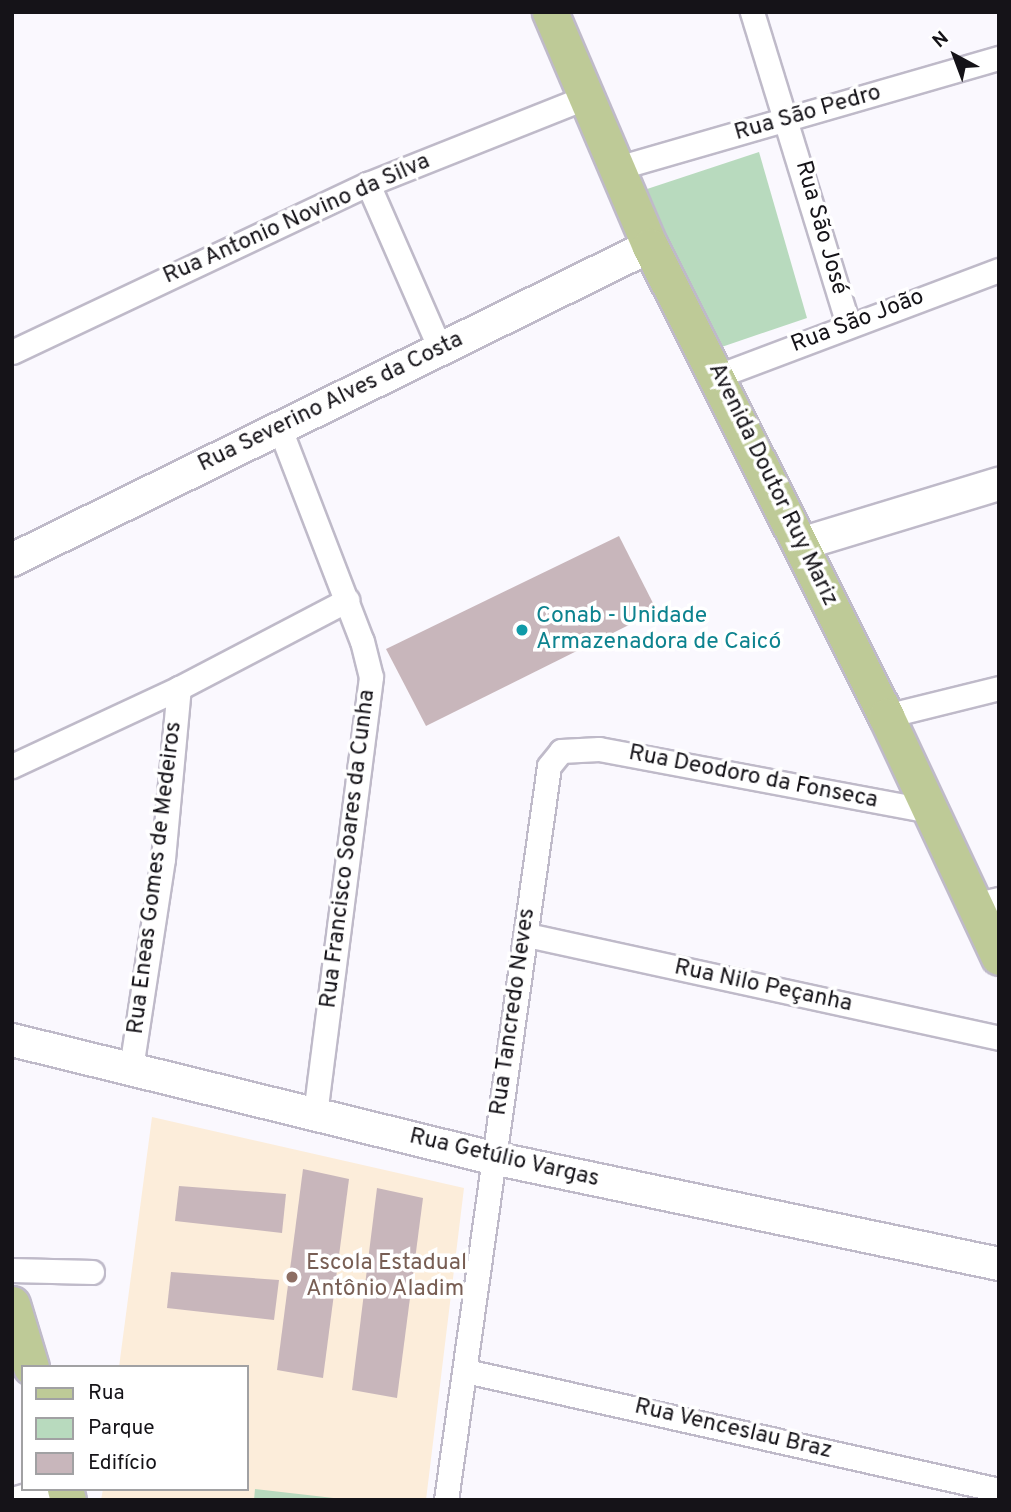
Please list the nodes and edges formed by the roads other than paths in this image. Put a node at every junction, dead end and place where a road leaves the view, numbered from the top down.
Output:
1 (550, 12) edge
2 (752, 12) edge
3 (999, 58) edge
4 (587, 97) junction
5 (789, 121) junction
6 (617, 168) junction
7 (368, 184) junction
8 (650, 246) junction
9 (999, 270) edge
10 (848, 324) junction
11 (440, 349) junction
12 (12, 352) edge
13 (718, 376) junction
14 (280, 429) junction
15 (999, 484) edge
16 (801, 544) junction
17 (12, 561) edge
18 (347, 600) junction
19 (179, 688) junction
20 (999, 688) edge
21 (886, 716) junction
22 (575, 747) joint
23 (12, 766) edge
24 (931, 811) junction
25 (988, 901) edge
26 (527, 935) junction
27 (999, 957) edge
28 (999, 1038) edge
29 (12, 1040) edge
30 (131, 1068) junction
31 (315, 1116) junction
32 (493, 1158) junction
33 (999, 1264) edge
34 (12, 1270) edge
35 (92, 1272) dead end
36 (12, 1304) edge
37 (30, 1365) edge
38 (466, 1371) junction
39 (999, 1490) edge
40 (41, 1491) edge
41 (12, 1499) edge
42 (446, 1500) edge

1 - 4 main road, Avenida Doutor Ruy Mariz
2 - 5 street, Rua São José
3 - 5 street, Rua São Pedro
4 - 6 main road, Avenida Doutor Ruy Mariz
4 - 7 street, Rua Antonio Novino da Silva
5 - 6 street, Rua São Pedro
5 - 10 street, Rua São José
6 - 8 main road, Avenida Doutor Ruy Mariz
7 - 11 street
7 - 12 street, Rua Antonio Novino da Silva
8 - 11 street, Rua Severino Alves da Costa
8 - 13 main road, Avenida Doutor Ruy Mariz
9 - 10 street, Rua São João
10 - 13 street, Rua São João
11 - 14 street, Rua Severino Alves da Costa
13 - 16 main road, Avenida Doutor Ruy Mariz
14 - 17 street, Rua Severino Alves da Costa
14 - 18 street, Rua Francisco Soares da Cunha
15 - 16 street
16 - 21 main road, Avenida Doutor Ruy Mariz
18 - 19 street
18 - 31 street, Rua Francisco Soares da Cunha
19 - 23 street
19 - 30 street, Rua Eneas Gomes de Medeiros
20 - 21 street
21 - 24 main road, Avenida Doutor Ruy Mariz
22 - 24 street, Rua Deodoro da Fonseca
22 - 26 street, Rua Tancredo Neves
24 - 25 main road, Avenida Doutor Ruy Mariz
25 - 27 main road, Avenida Doutor Ruy Mariz
26 - 28 street, Rua Nilo Peçanha
26 - 32 street, Rua Tancredo Neves
29 - 30 street, Rua Getúlio Vargas
30 - 31 street, Rua Getúlio Vargas
31 - 32 street, Rua Getúlio Vargas
32 - 33 street, Rua Getúlio Vargas
32 - 38 street, Rua Tancredo Neves
34 - 35 street
36 - 37 main road
38 - 39 street, Rua Venceslau Braz
38 - 42 street, Rua Tancredo Neves
40 - 41 street

